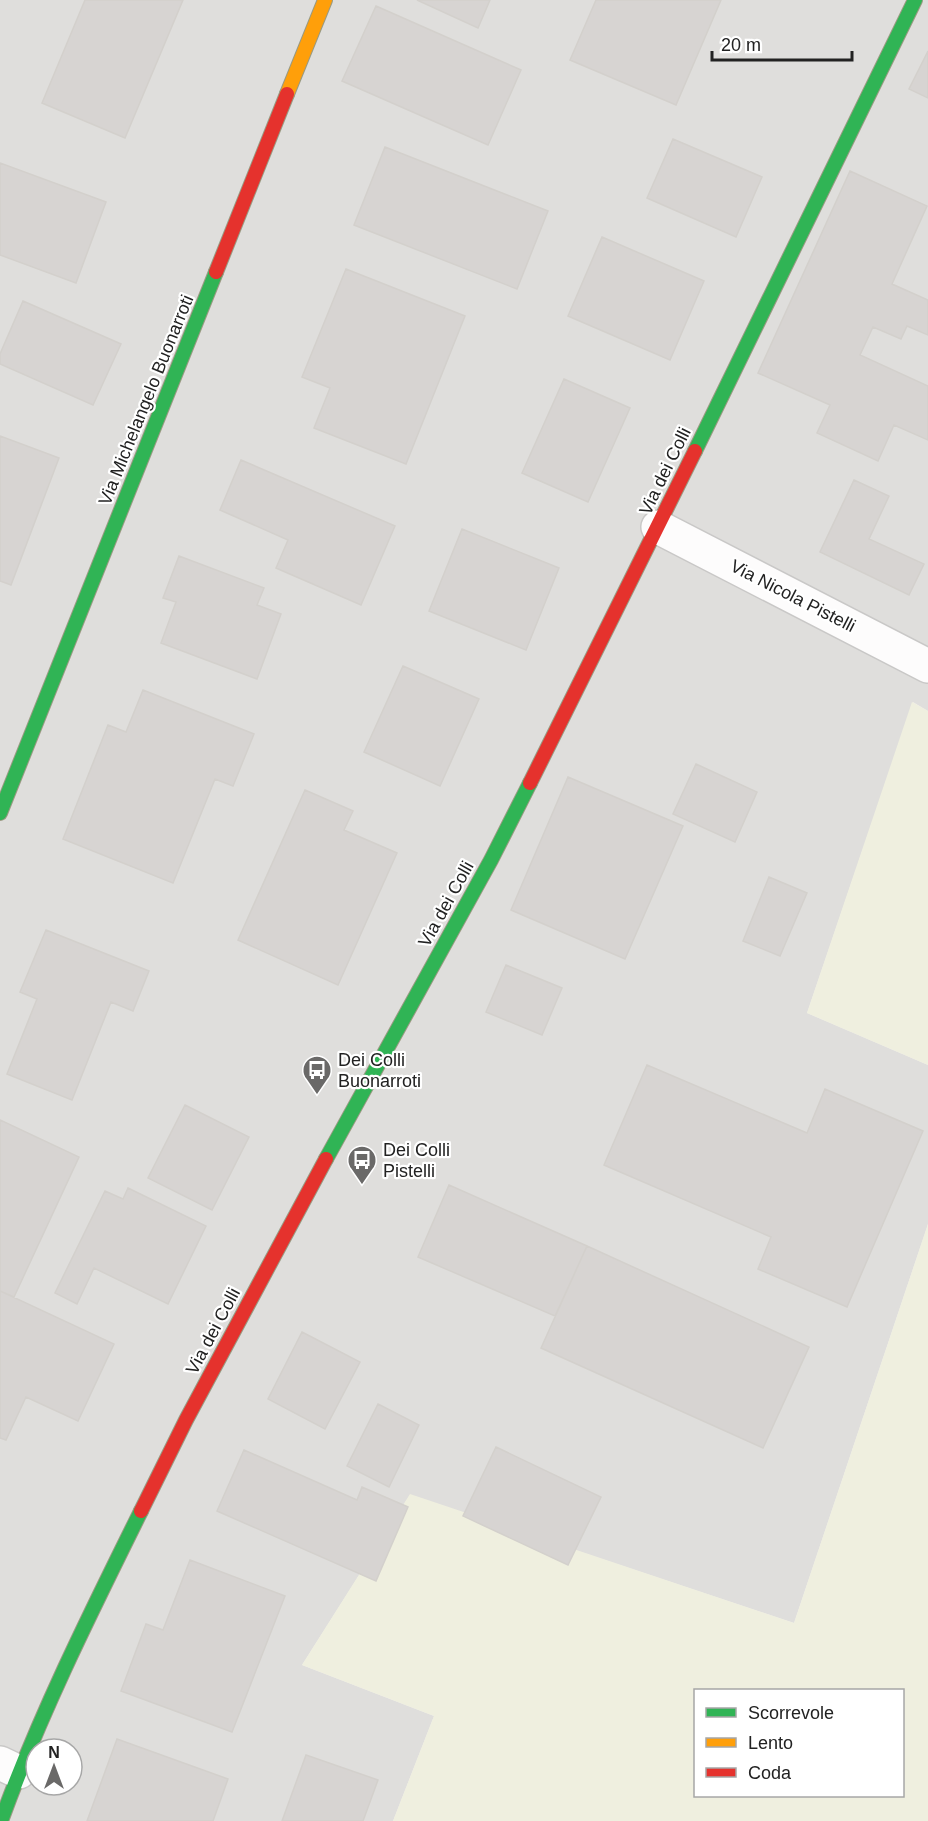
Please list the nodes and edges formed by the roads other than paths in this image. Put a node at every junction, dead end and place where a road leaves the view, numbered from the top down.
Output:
1 (325, 0) edge
2 (915, 0) edge
3 (658, 527) junction
4 (928, 666) edge
5 (0, 813) edge
6 (10, 1767) edge
7 (1, 1821) edge

1 - 5 street, Via Michelangelo Buonarroti
2 - 3 street, Via dei Colli
3 - 4 street, Via Nicola Pistelli
3 - 6 street, Via dei Colli
6 - 7 street, Via dei Colli

